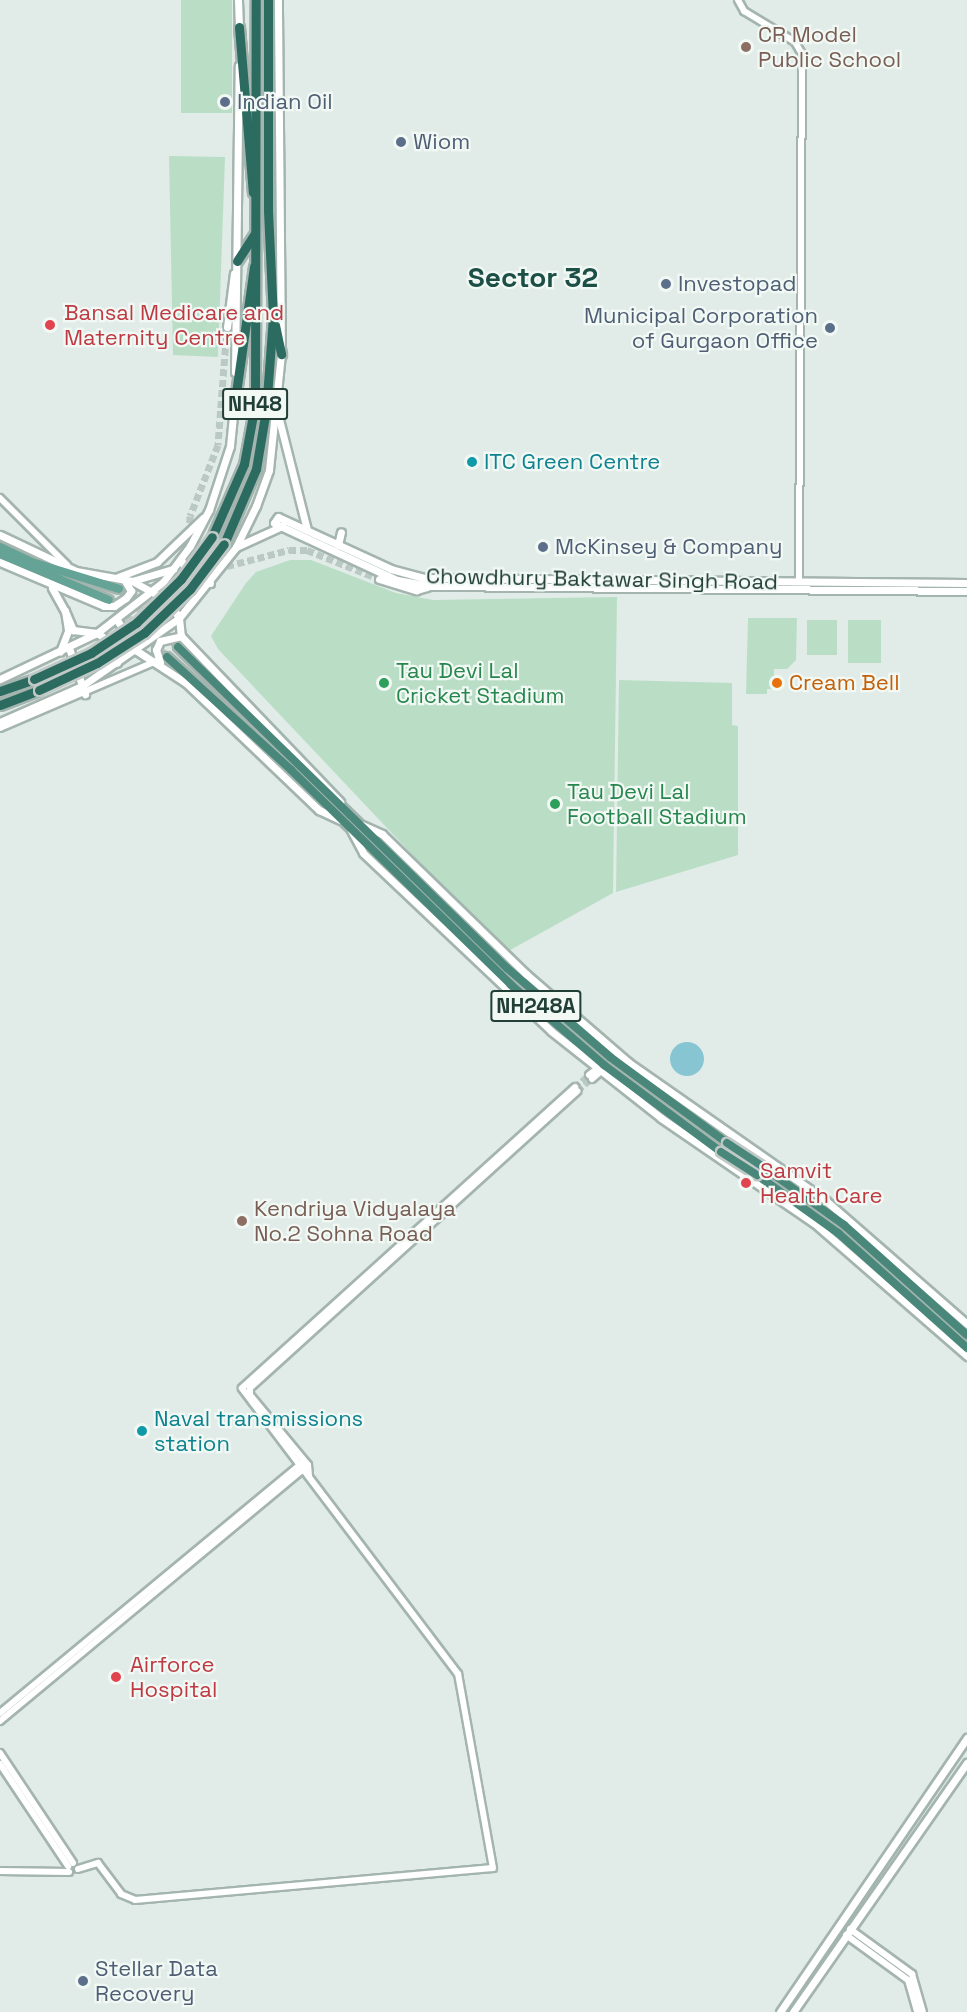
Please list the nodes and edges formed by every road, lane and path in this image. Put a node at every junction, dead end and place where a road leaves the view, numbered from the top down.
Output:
1 (238, 0) edge
2 (256, 0) edge
3 (268, 0) edge
4 (278, 0) edge
5 (738, 0) edge
6 (239, 27) junction
7 (254, 194) junction
8 (255, 234) junction
9 (237, 261) junction
10 (255, 263) junction
11 (273, 317) junction
12 (227, 327) tunnel mouth
13 (281, 354) junction
14 (235, 400) junction
15 (278, 414) junction
16 (0, 498) edge
17 (209, 510) junction
18 (282, 526) junction
19 (307, 530) junction
20 (341, 532) dead end
21 (0, 535) edge
22 (338, 545) junction
23 (0, 547) edge
24 (236, 547) junction
25 (0, 554) edge
26 (181, 559) junction
27 (0, 562) edge
28 (70, 568) junction
29 (173, 568) junction
30 (118, 579) junction
31 (379, 579) tunnel mouth
32 (132, 580) junction
33 (799, 582) junction
34 (210, 583) junction
35 (967, 583) edge
36 (48, 585) junction
37 (430, 586) junction
38 (119, 589) tunnel mouth
39 (967, 591) edge
40 (152, 592) junction
41 (109, 600) tunnel mouth
42 (65, 611) junction
43 (179, 618) junction
44 (117, 620) junction
45 (97, 633) junction
46 (181, 636) junction
47 (178, 647) tunnel mouth
48 (69, 648) junction
49 (137, 651) junction
50 (59, 654) junction
51 (161, 660) junction
52 (117, 663) junction
53 (0, 680) edge
54 (82, 686) junction
55 (0, 691) edge
56 (85, 694) junction
57 (0, 705) edge
58 (0, 722) edge
59 (0, 728) edge
60 (345, 818) junction
61 (354, 827) junction
62 (598, 1070) junction
63 (590, 1077) tunnel mouth
64 (576, 1089) tunnel mouth
65 (749, 1146) junction
66 (733, 1168) junction
67 (967, 1324) edge
68 (967, 1335) edge
69 (967, 1348) edge
70 (967, 1356) edge
71 (303, 1466) junction
72 (0, 1713) edge
73 (0, 1721) edge
74 (967, 1738) edge
75 (0, 1753) edge
76 (967, 1762) edge
77 (0, 1764) edge
78 (70, 1867) junction
79 (0, 1871) edge
80 (848, 1932) junction
81 (910, 1977) junction
82 (780, 2012) edge
83 (794, 2012) edge
84 (916, 2012) edge
85 (923, 2012) edge

1 - 6 main road
2 - 7 highway, NH48
3 - 11 highway, NH48
4 - 13 main road
5 - 33 street
6 - 7 highway
6 - 9 main road
7 - 8 highway, NH48
8 - 9 highway
8 - 10 highway, NH48
9 - 12 main road
9 - 14 main road
10 - 14 highway
10 - 55 highway, NH48, bridge
11 - 13 highway
11 - 57 highway, NH48, bridge
13 - 15 main road
14 - 17 main road
15 - 19 main road
15 - 24 main road
16 - 28 street
17 - 26 main road
17 - 30 main road
18 - 19 main road, Chowdhury Baktawar Singh Road
18 - 24 main road
18 - 37 main road, Chowdhury Baktawar Singh Road
19 - 22 main road, Chowdhury Baktawar Singh Road
20 - 22 main road
21 - 28 main road
22 - 33 main road, Chowdhury Baktawar Singh Road
23 - 38 main road
24 - 34 main road
25 - 41 main road
26 - 29 main road
26 - 34 main road
27 - 36 main road
28 - 30 main road
29 - 32 main road
29 - 40 main road
30 - 32 main road
30 - 36 main road
31 - 37 main road
32 - 40 main road
33 - 35 main road, Chowdhury Baktawar Singh Road
34 - 43 main road
36 - 42 main road
37 - 39 main road, Chowdhury Baktawar Singh Road
40 - 43 main road
40 - 44 main road
42 - 45 main road
42 - 50 main road
43 - 46 main road
43 - 49 main road
44 - 45 main road
44 - 49 main road
45 - 48 main road
45 - 52 main road
46 - 51 main road
46 - 60 main road
47 - 60 highway, NH248A
48 - 50 main road
48 - 54 main road
49 - 51 main road
49 - 52 main road
50 - 53 main road
51 - 56 street
51 - 60 highway, NH248A
52 - 54 main road
54 - 56 main road
54 - 58 main road
56 - 59 street
60 - 61 highway, NH248A
61 - 62 main road
61 - 65 main road
61 - 68 highway, NH248A, bridge
61 - 69 highway, NH248A, bridge
62 - 63 street
62 - 66 main road
64 - 71 street
65 - 66 main road
65 - 67 main road
66 - 70 main road
71 - 72 street
71 - 73 street
71 - 78 street
74 - 82 main road
75 - 78 street
76 - 80 main road
77 - 78 street
78 - 79 street
80 - 81 street
80 - 83 main road
81 - 84 street
81 - 85 street

